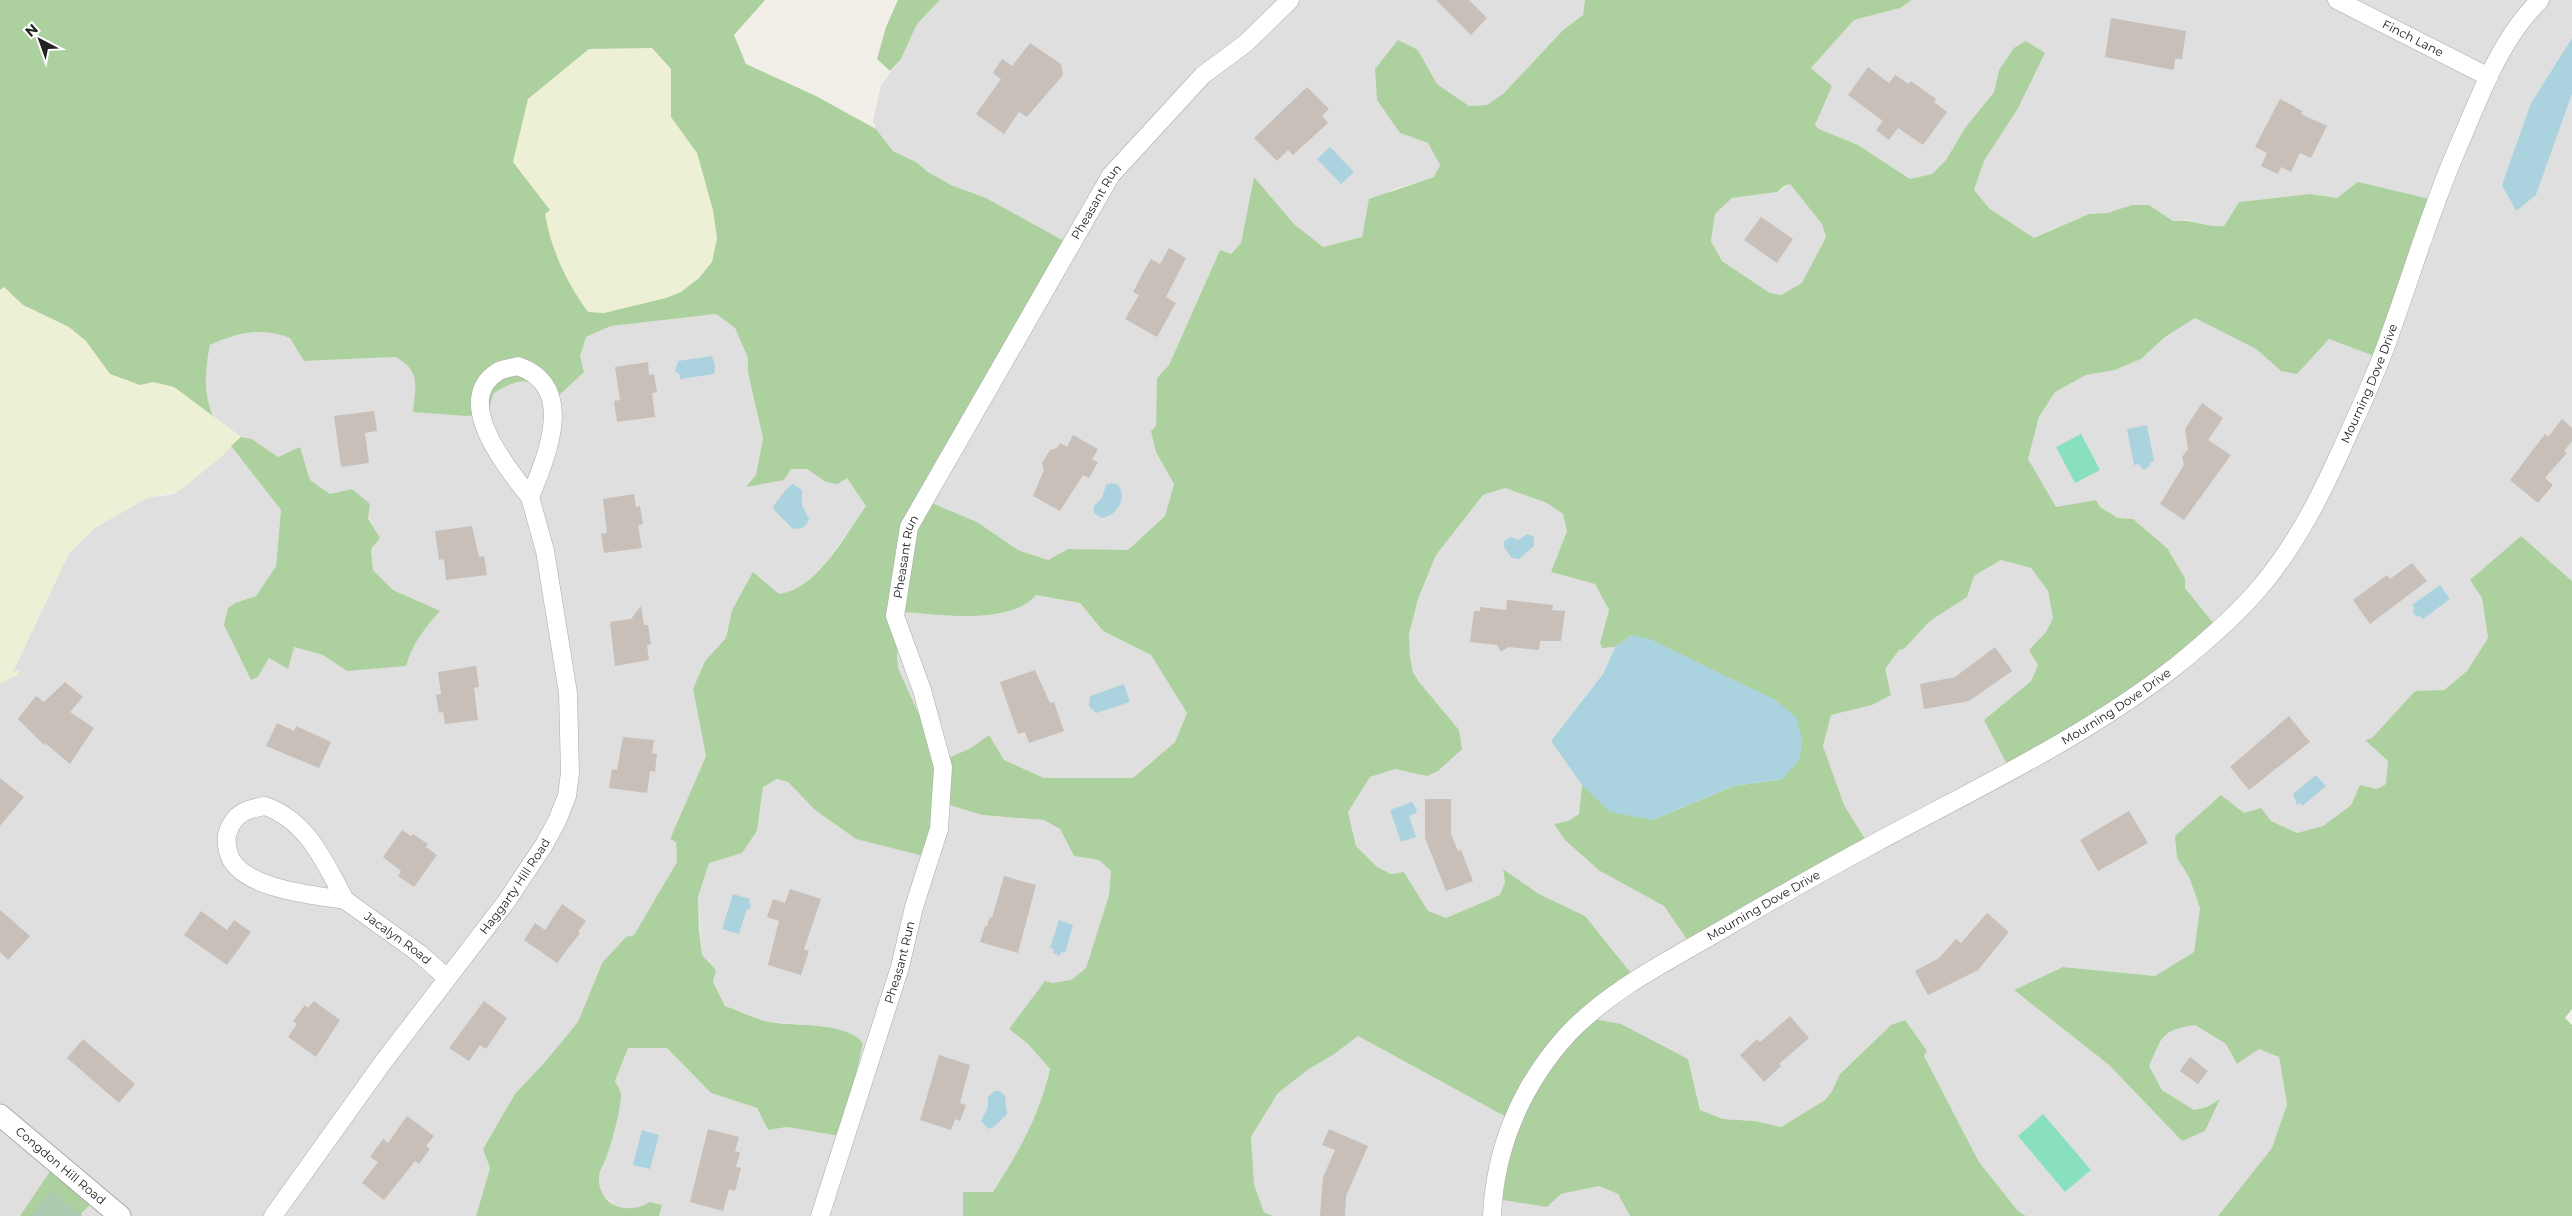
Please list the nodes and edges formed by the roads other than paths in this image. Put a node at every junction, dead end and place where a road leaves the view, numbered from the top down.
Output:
1 (1290, 0) edge
2 (2337, 0) edge
3 (2540, 0) edge
4 (2489, 77) junction
5 (530, 497) junction
6 (345, 900) junction
7 (447, 978) junction
8 (0, 1115) edge
9 (120, 1216) edge
10 (273, 1216) edge
11 (820, 1216) edge
12 (1492, 1216) edge

1 - 11 street, Pheasant Run
2 - 4 street, Finch Lane
3 - 4 street, Mourning Dove Drive
4 - 12 street, Mourning Dove Drive
5 - 5 street, Haggarty Hill Road
5 - 7 street, Haggarty Hill Road
6 - 6 street, Jacalyn Road
6 - 7 street, Jacalyn Road
7 - 10 street, Haggarty Hill Road
8 - 9 street, Congdon Hill Road

